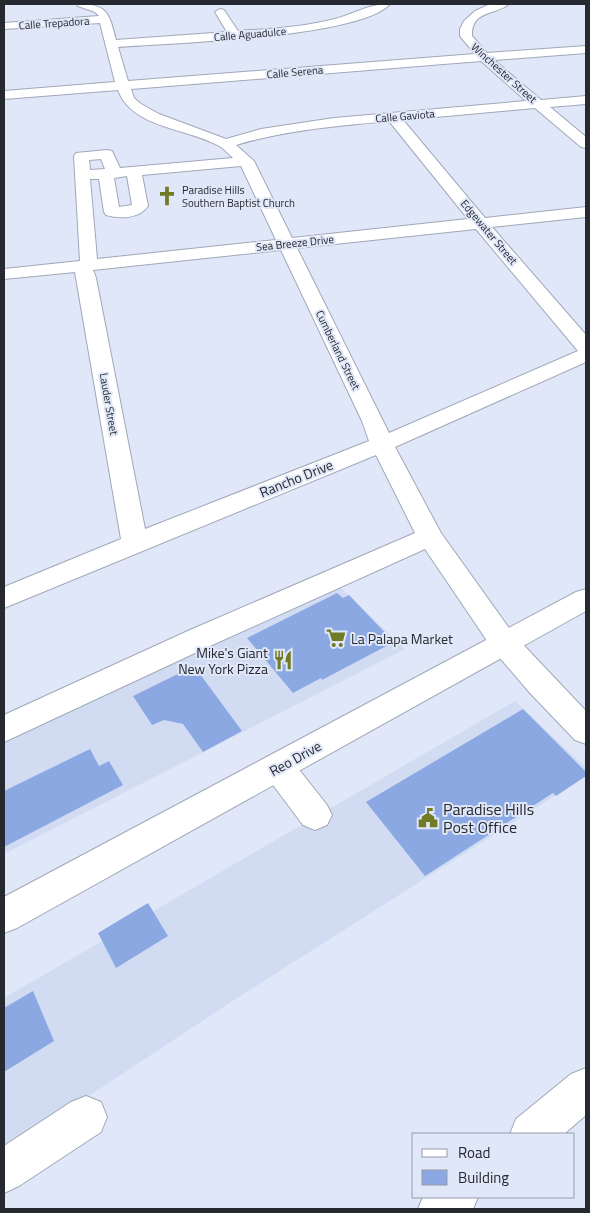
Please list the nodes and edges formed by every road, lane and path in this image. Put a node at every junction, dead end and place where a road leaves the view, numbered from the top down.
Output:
1 (82, 4) edge
2 (385, 4) edge
3 (504, 4) edge
4 (220, 12) dead end
5 (104, 19) junction
6 (4, 26) edge
7 (235, 35) junction
8 (111, 44) junction
9 (586, 49) edge
10 (484, 58) junction
11 (123, 86) junction
12 (4, 95) edge
13 (586, 100) edge
14 (540, 105) junction
15 (393, 117) junction
16 (226, 144) junction
17 (586, 144) edge
18 (170, 159) dead end
19 (246, 161) junction
20 (110, 170) junction
21 (134, 171) junction
22 (112, 212) junction
23 (586, 212) edge
24 (87, 220) junction
25 (480, 223) junction
26 (285, 244) junction
27 (85, 265) junction
28 (4, 274) edge
29 (586, 347) edge
30 (586, 356) edge
31 (382, 444) junction
32 (430, 537) junction
33 (134, 542) junction
34 (4, 598) edge
35 (586, 599) edge
36 (504, 643) junction
37 (4, 729) edge
38 (586, 731) edge
39 (278, 767) junction
40 (315, 815) dead end
41 (4, 916) edge
42 (586, 1089) edge
43 (86, 1117) dead end
44 (532, 1133) edge
45 (4, 1171) edge
46 (455, 1198) edge
47 (466, 1198) edge
48 (440, 1209) edge
49 (473, 1209) edge

1 - 5 street
2 - 7 street, Calle Aguadulce
3 - 10 street, Winchester Street
4 - 7 street
5 - 6 street, Calle Trepadora
5 - 8 street, Cumberland Street
7 - 8 street, Calle Aguadulce
8 - 11 street, Cumberland Street
9 - 10 street, Calle Serena
10 - 11 street, Calle Serena
10 - 14 street, Winchester Street
11 - 12 street, Calle Serena
11 - 16 street, Cumberland Street
13 - 14 street, Calle Gaviota
14 - 15 street, Calle Gaviota
14 - 17 street, Winchester Street
15 - 16 street, Calle Gaviota
15 - 25 street, Edgewater Street
16 - 19 street, Cumberland Street
18 - 20 street
19 - 21 street
19 - 26 street, Cumberland Street
20 - 21 street
20 - 22 street
20 - 24 street, Lauder Street
21 - 22 street
22 - 24 street
23 - 25 street, Sea Breeze Drive
24 - 27 street, Lauder Street
25 - 26 street, Sea Breeze Drive
25 - 29 street, Edgewater Street
26 - 27 street, Sea Breeze Drive
26 - 31 street, Cumberland Street
27 - 28 street, Sea Breeze Drive
27 - 33 street, Lauder Street
30 - 31 street, Rancho Drive
31 - 32 street, Cumberland Street
31 - 33 street, Rancho Drive
32 - 36 street, Cumberland Street
32 - 37 street
33 - 34 street, Rancho Drive
35 - 36 street, Reo Drive
36 - 38 street, Cumberland Street
36 - 39 street, Reo Drive
39 - 40 street
39 - 41 street, Reo Drive
42 - 44 street
43 - 45 street
46 - 48 street
47 - 49 street

